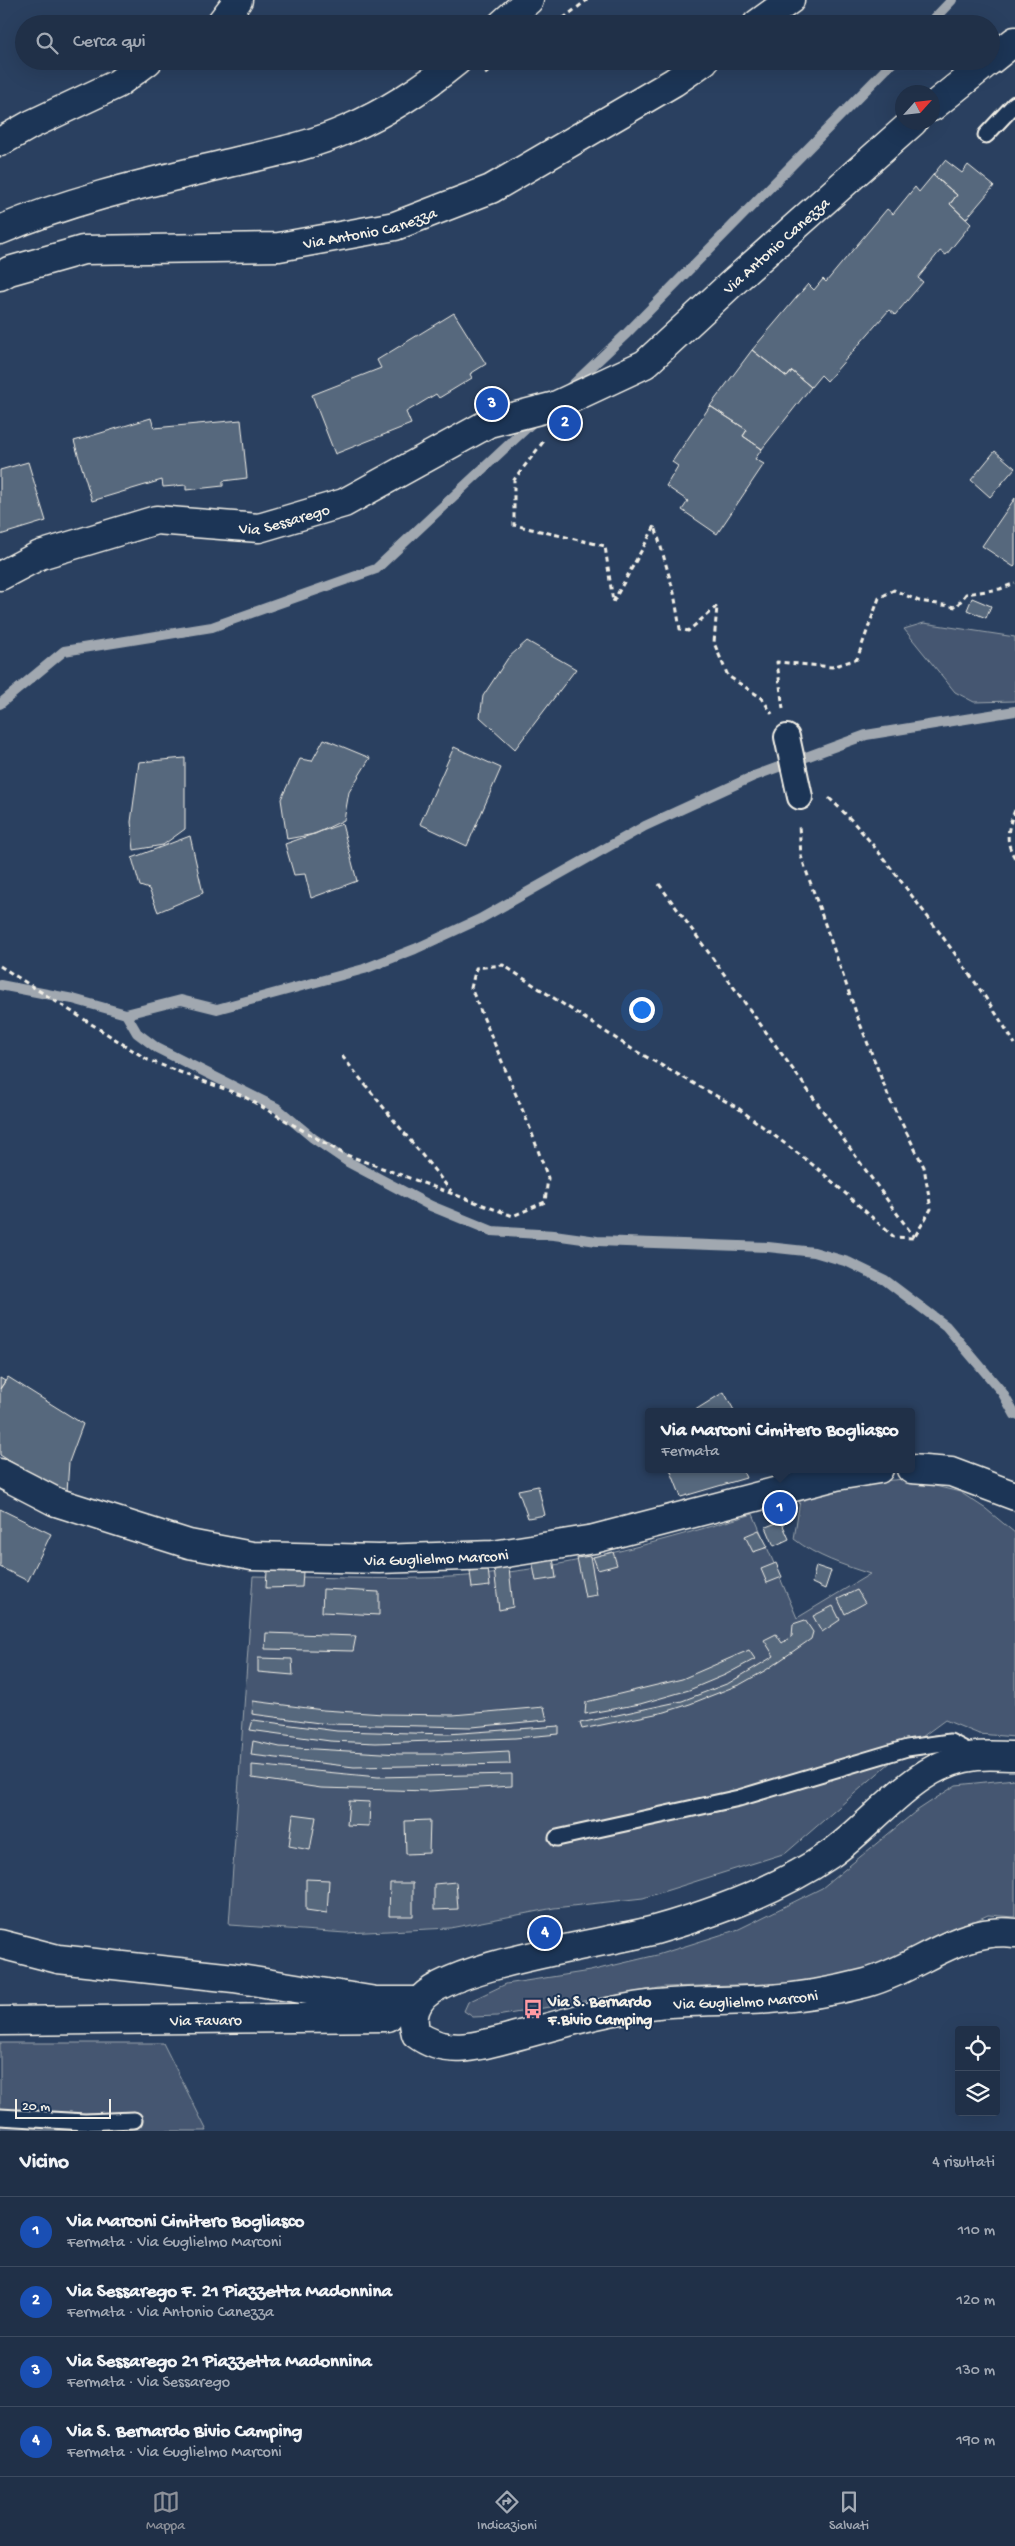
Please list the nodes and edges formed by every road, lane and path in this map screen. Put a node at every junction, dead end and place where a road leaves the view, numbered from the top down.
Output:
1 (238, 0) edge
2 (529, 0) edge
3 (587, 0) edge
4 (790, 0) edge
5 (227, 15) edge
6 (512, 15) edge
7 (568, 15) edge
8 (769, 15) edge
9 (1015, 41) edge
10 (1000, 53) edge
11 (136, 70) edge
12 (446, 70) edge
13 (691, 70) edge
14 (978, 70) edge
15 (940, 100) edge
16 (1015, 104) edge
17 (904, 130) edge
18 (986, 136) dead end
19 (0, 142) edge
20 (0, 230) edge
21 (0, 276) edge
22 (555, 406) junction
23 (0, 576) edge
24 (1015, 583) edge
25 (787, 737) junction
26 (800, 797) junction
27 (1015, 810) edge
28 (1015, 858) edge
29 (659, 884) dead end
30 (0, 966) edge
31 (1015, 1044) edge
32 (342, 1056) dead end
33 (452, 1191) junction
34 (914, 1238) junction
35 (915, 1469) edge
36 (0, 1473) edge
37 (854, 1473) edge
38 (1015, 1496) edge
39 (976, 1756) junction
40 (1015, 1756) edge
41 (557, 1838) dead end
42 (1015, 1933) edge
43 (0, 1944) edge
44 (416, 2009) junction
45 (0, 2021) edge
46 (0, 2117) edge
47 (134, 2120) dead end

1 - 5 street
2 - 6 street
3 - 7 path
4 - 8 street
9 - 10 street
11 - 19 street
12 - 20 street
13 - 21 street, Via Antonio Canezza
14 - 15 street
16 - 18 lane
17 - 22 street, Via Antonio Canezza
22 - 23 street, Via Sessarego
22 - 25 path
24 - 25 path
25 - 26 street
26 - 31 path
26 - 34 path
27 - 28 path
29 - 34 path
30 - 33 path
32 - 33 path
33 - 34 path
35 - 38 street
36 - 37 street, Via Guglielmo Marconi
39 - 40 street
39 - 41 lane
39 - 44 street
42 - 44 street, Via Guglielmo Marconi
43 - 44 street
44 - 45 street, Via Favaro
46 - 47 lane

